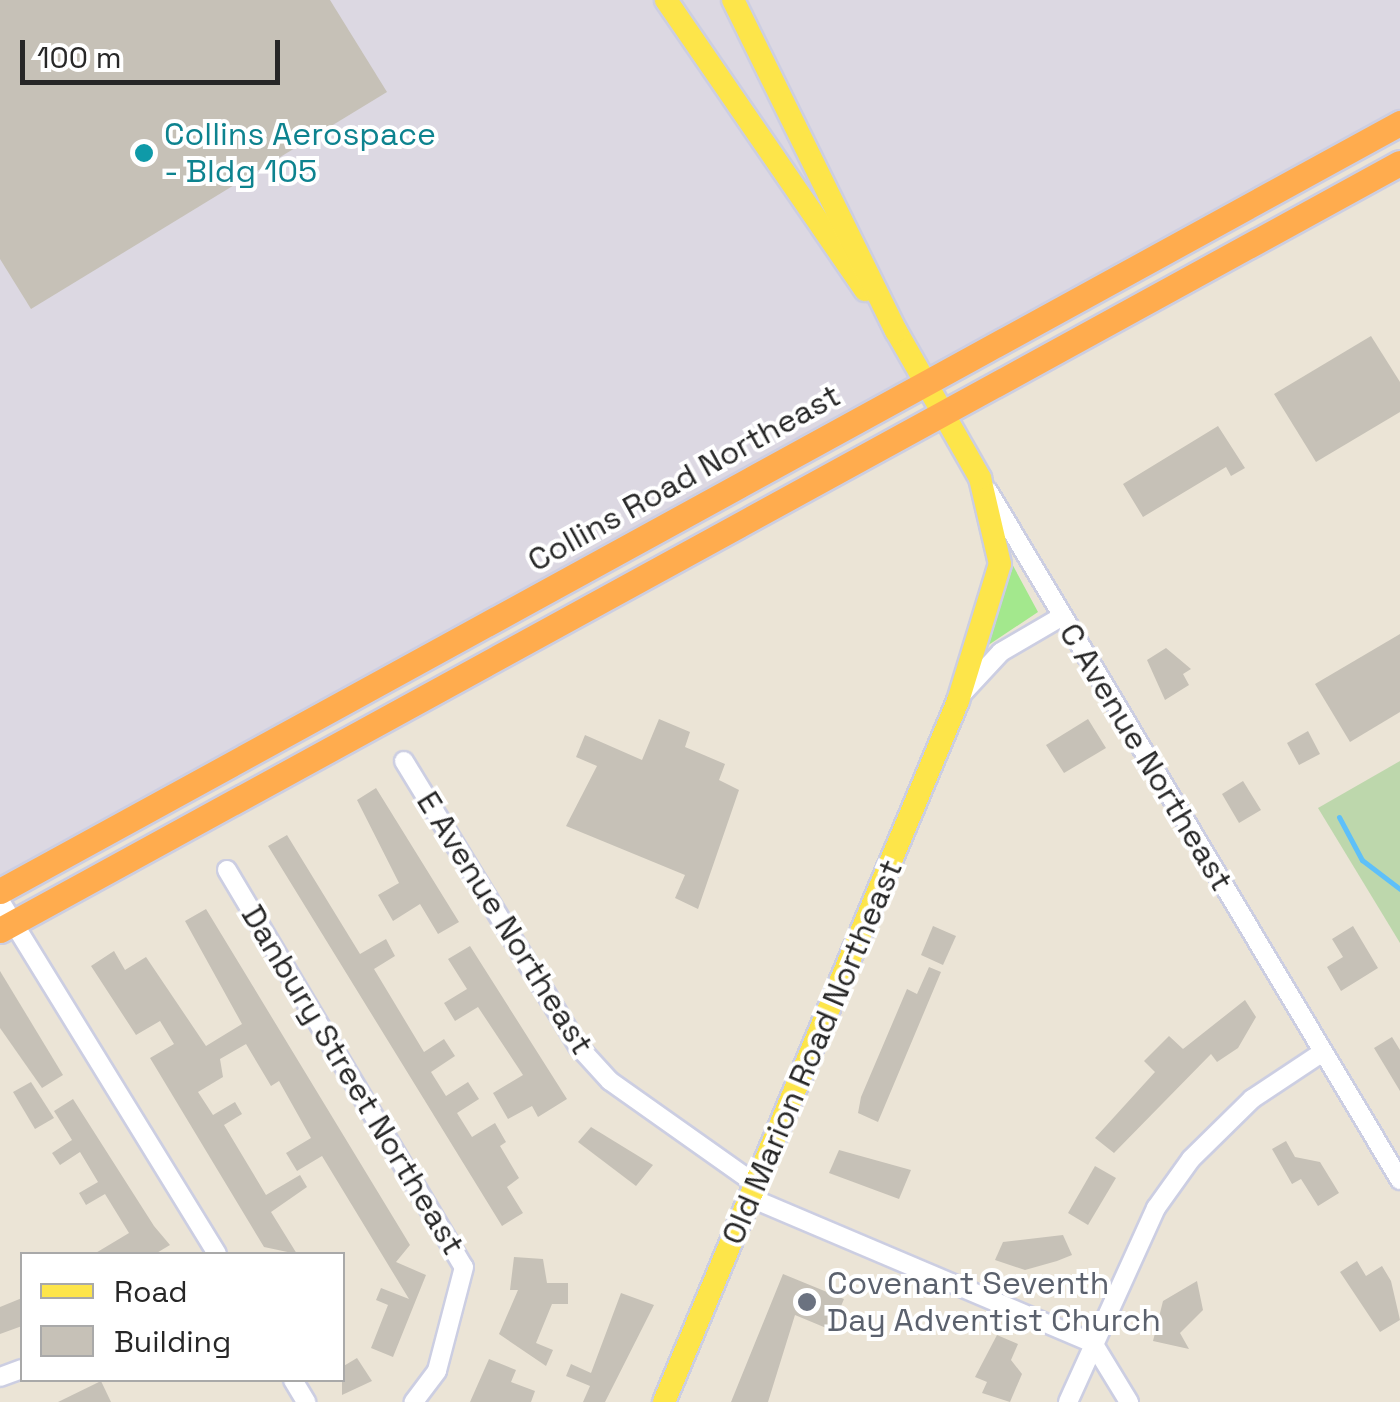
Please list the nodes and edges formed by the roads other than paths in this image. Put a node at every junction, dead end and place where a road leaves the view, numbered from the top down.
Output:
1 (666, 0) edge
2 (733, 0) edge
3 (1400, 123) edge
4 (1400, 163) edge
5 (896, 331) junction
6 (925, 382) junction
7 (944, 415) junction
8 (980, 478) junction
9 (1061, 617) junction
10 (958, 701) junction
11 (404, 761) dead end
12 (227, 870) dead end
13 (0, 892) edge
14 (4, 918) edge
15 (1323, 1052) junction
16 (1400, 1180) edge
17 (754, 1191) junction
18 (216, 1252) edge
19 (1093, 1343) junction
20 (414, 1402) edge
21 (664, 1402) edge
22 (1068, 1402) edge
23 (1129, 1402) edge

1 - 5 main road, C Avenue Northeast
2 - 5 main road, C Avenue Northeast
3 - 6 highway, Collins Road Northeast
4 - 7 highway
5 - 6 main road, C Avenue Northeast
6 - 7 main road, C Avenue Northeast
6 - 13 highway, Collins Road Northeast
7 - 8 main road, C Avenue Northeast
7 - 14 highway
8 - 9 street, C Avenue Northeast
8 - 10 main road, Old Marion Road Northeast
9 - 10 street, Old Marion Road Northeast
9 - 15 street, C Avenue Northeast
10 - 17 main road, Old Marion Road Northeast
11 - 17 street, E Avenue Northeast
12 - 20 street, Danbury Street Northeast
14 - 18 street
15 - 16 street, C Avenue Northeast
15 - 19 street
17 - 19 street, E Avenue Northeast
17 - 21 main road, Old Marion Road Northeast
19 - 22 street
19 - 23 street

